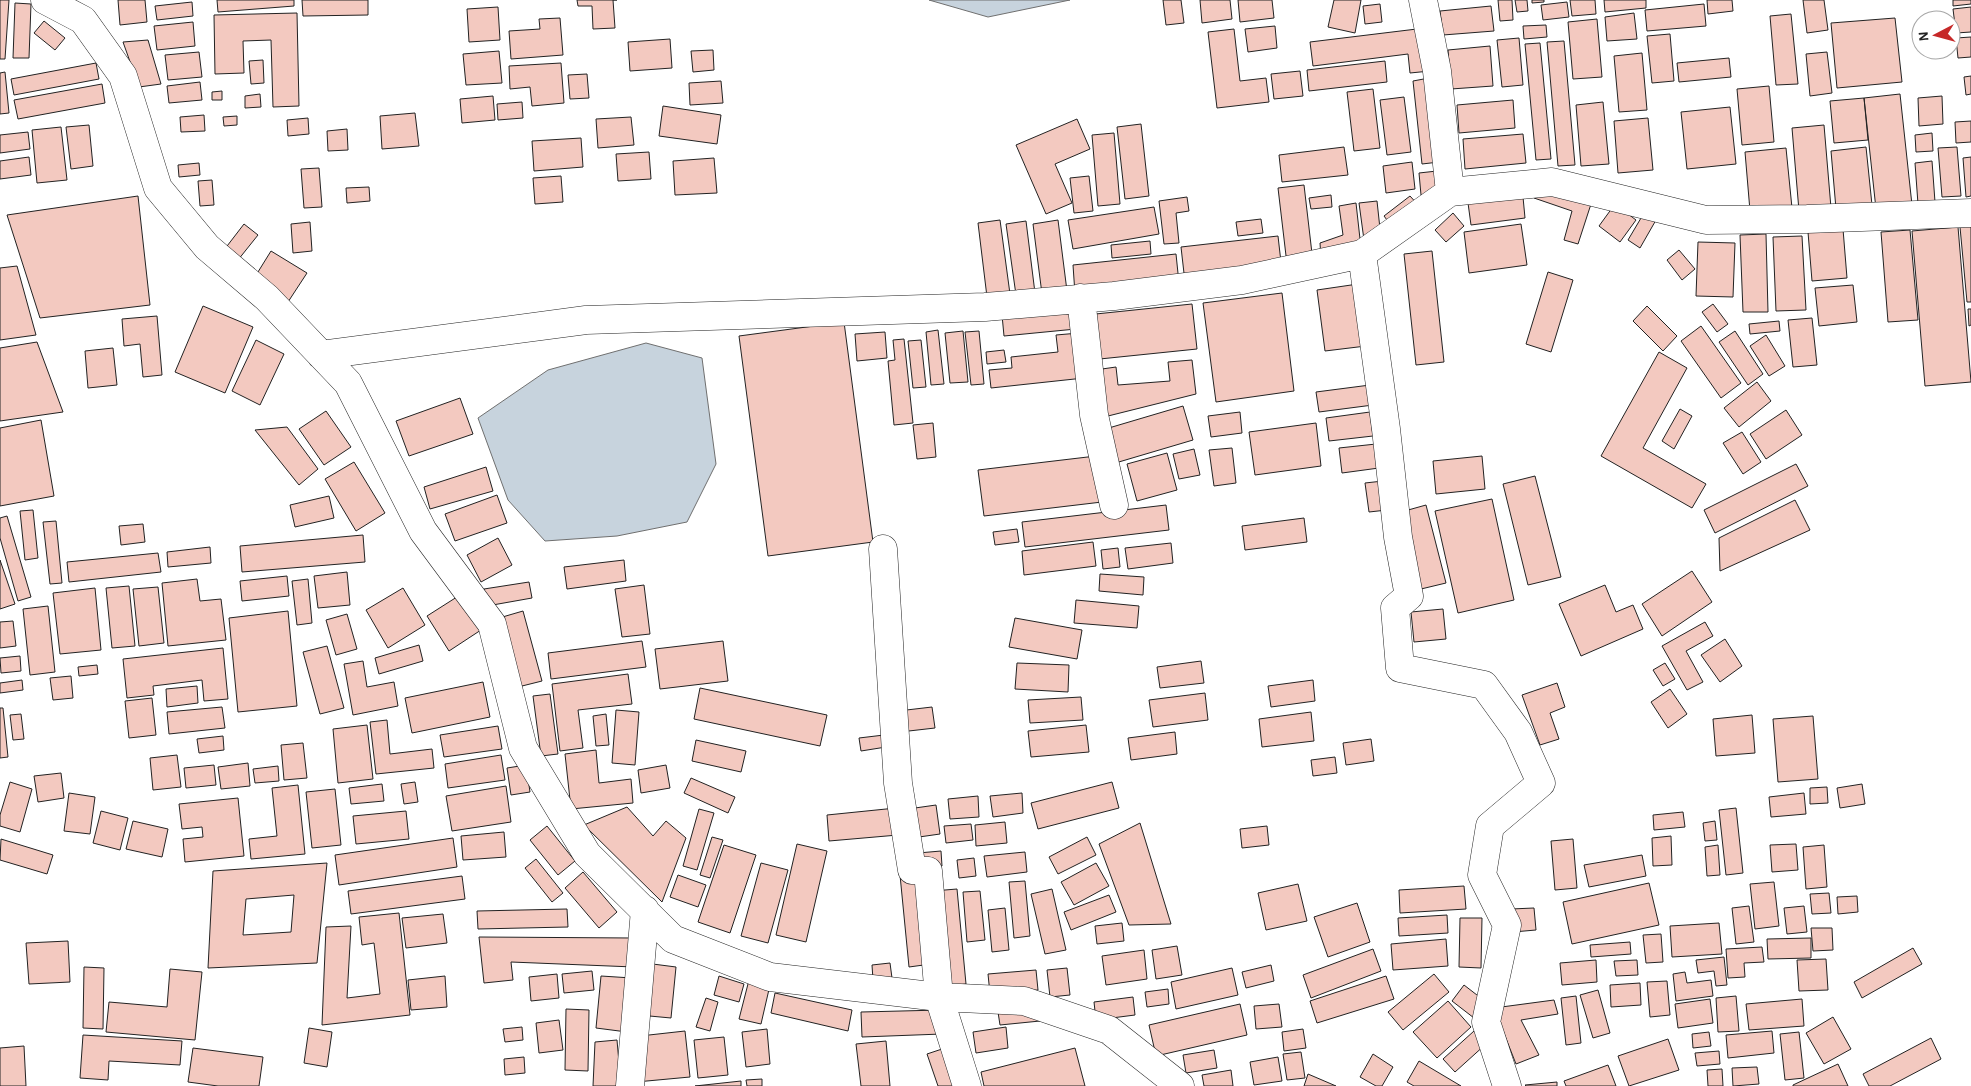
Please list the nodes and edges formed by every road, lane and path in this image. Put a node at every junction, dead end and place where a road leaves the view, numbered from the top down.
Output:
1 (45, 0) edge
2 (1423, 0) edge
3 (1450, 192) junction
4 (1971, 213) edge
5 (1362, 254) junction
6 (1081, 298) junction
7 (321, 355) junction
8 (1114, 505) dead end
9 (883, 549) dead end
10 (644, 910) junction
11 (939, 998) junction
12 (630, 1086) edge
13 (967, 1086) edge
14 (1180, 1086) edge
15 (1507, 1086) edge

1 - 7 street
2 - 3 street
3 - 4 street
3 - 5 street
5 - 6 street
5 - 15 street
6 - 7 street
6 - 8 street
7 - 10 street
9 - 11 street
10 - 11 street
10 - 12 street
11 - 13 street
11 - 14 street

